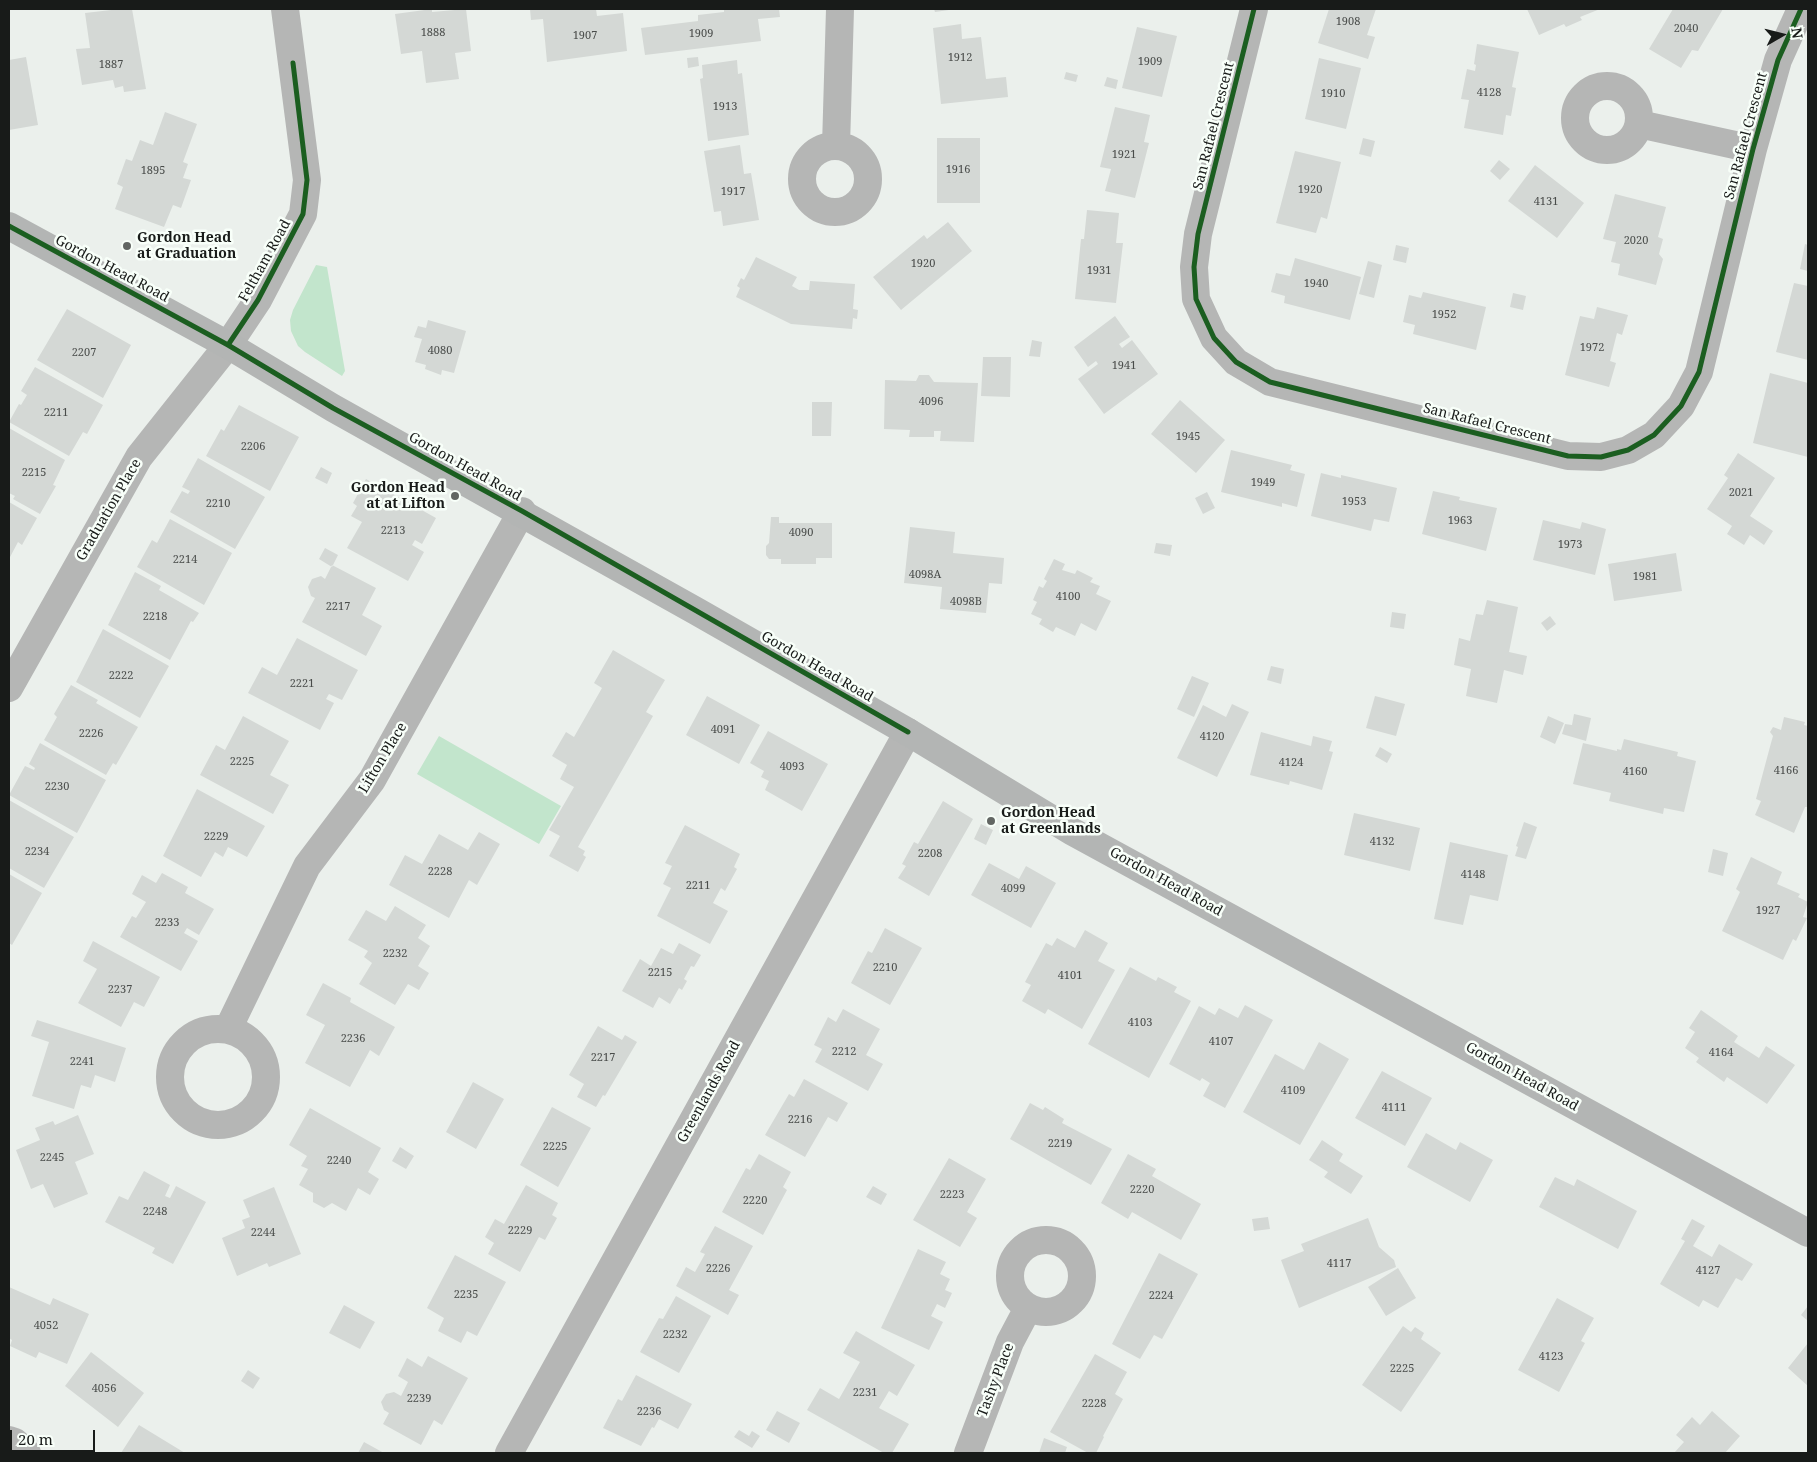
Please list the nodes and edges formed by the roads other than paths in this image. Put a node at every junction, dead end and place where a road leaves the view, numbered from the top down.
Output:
1 (285, 9) edge
2 (840, 9) edge
3 (1254, 9) edge
4 (1801, 9) edge
5 (1639, 124) dead end
6 (836, 146) dead end
7 (1753, 149) junction
8 (9, 226) edge
9 (228, 344) junction
10 (522, 512) junction
11 (9, 688) edge
12 (908, 732) junction
13 (228, 1029) dead end
14 (1808, 1233) edge
15 (1028, 1308) dead end
16 (9, 1440) edge
17 (27, 1453) edge
18 (509, 1453) edge
19 (968, 1453) edge

1 - 9 street, Feltham Road
2 - 6 street
3 - 7 street, San Rafael Crescent
4 - 7 street, San Rafael Crescent
5 - 7 street
8 - 9 main road, Gordon Head Road
9 - 10 main road, Gordon Head Road
9 - 11 street, Graduation Place
10 - 12 main road, Gordon Head Road
10 - 13 street, Lifton Place
12 - 14 main road, Gordon Head Road
12 - 18 street, Greenlands Road
15 - 19 street, Tashy Place
16 - 17 street

